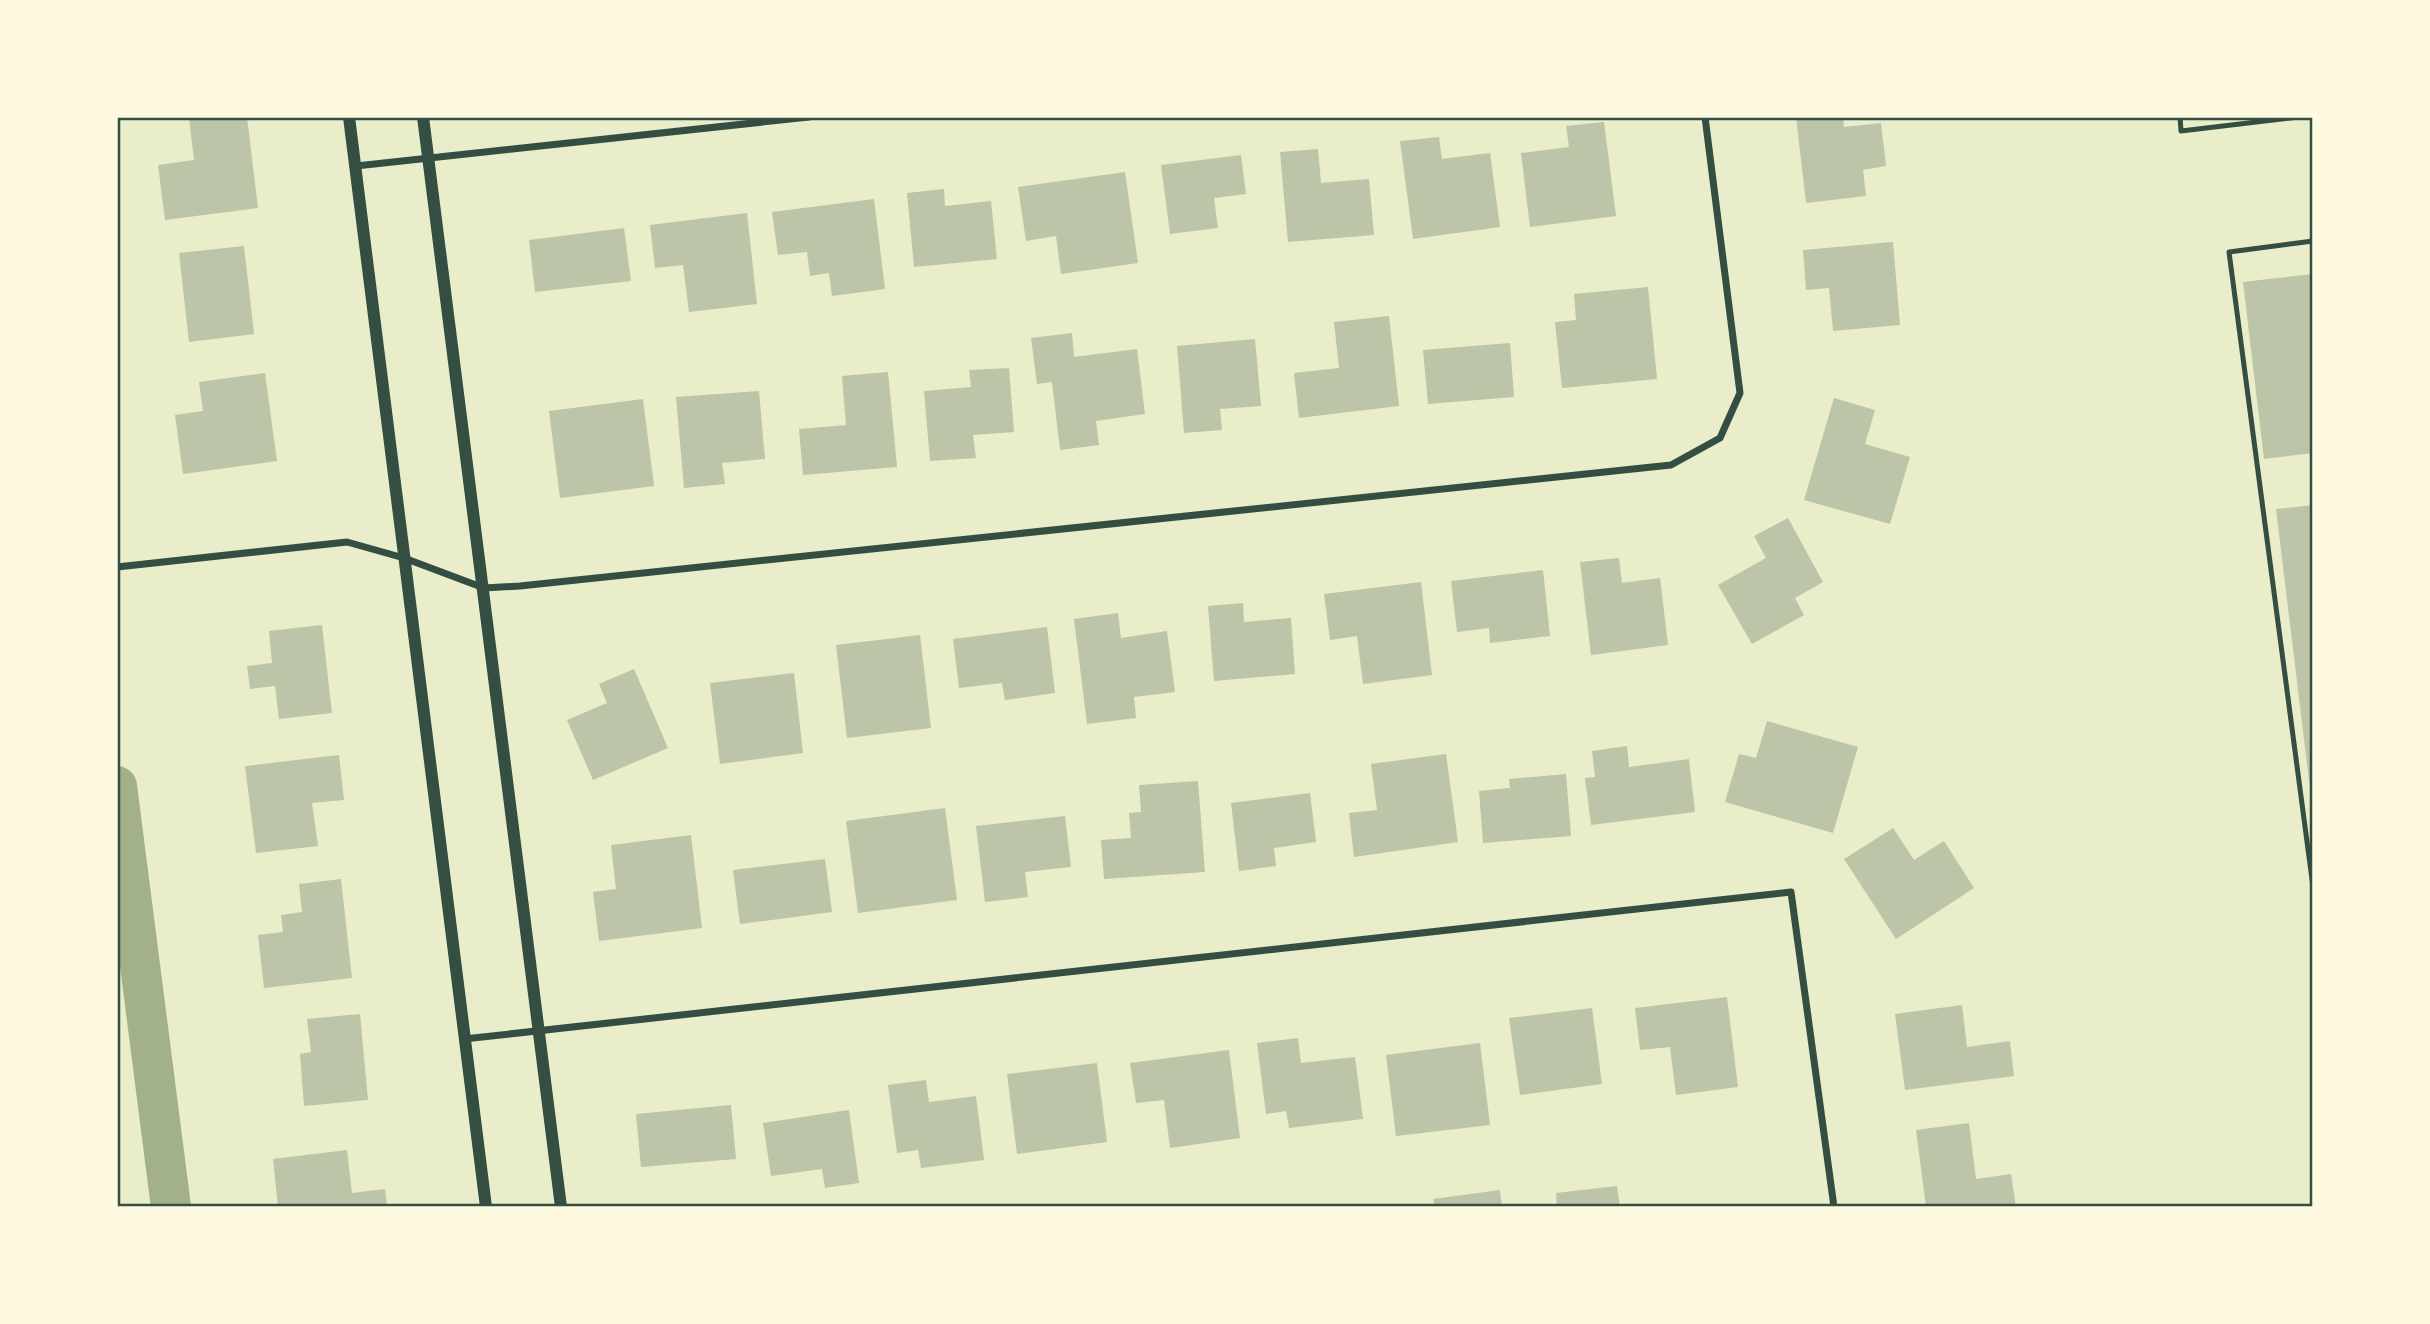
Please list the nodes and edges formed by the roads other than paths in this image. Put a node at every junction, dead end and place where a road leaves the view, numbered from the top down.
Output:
1 (349, 117) edge
2 (423, 117) edge
3 (809, 117) edge
4 (1704, 117) edge
5 (2180, 117) edge
6 (2299, 117) edge
7 (429, 158) junction
8 (356, 166) junction
9 (2313, 242) edge
10 (404, 558) junction
11 (117, 567) edge
12 (484, 587) junction
13 (2313, 887) edge
14 (538, 1031) junction
15 (464, 1039) junction
16 (486, 1207) edge
17 (561, 1207) edge
18 (1835, 1207) edge

1 - 8 street
2 - 7 street
3 - 7 street
4 - 12 street
5 - 6 lane
7 - 8 street
7 - 12 street
8 - 10 street
9 - 13 lane
10 - 11 street
10 - 12 street
10 - 15 street
12 - 14 street
14 - 15 street
14 - 17 street
14 - 18 street
15 - 16 street

